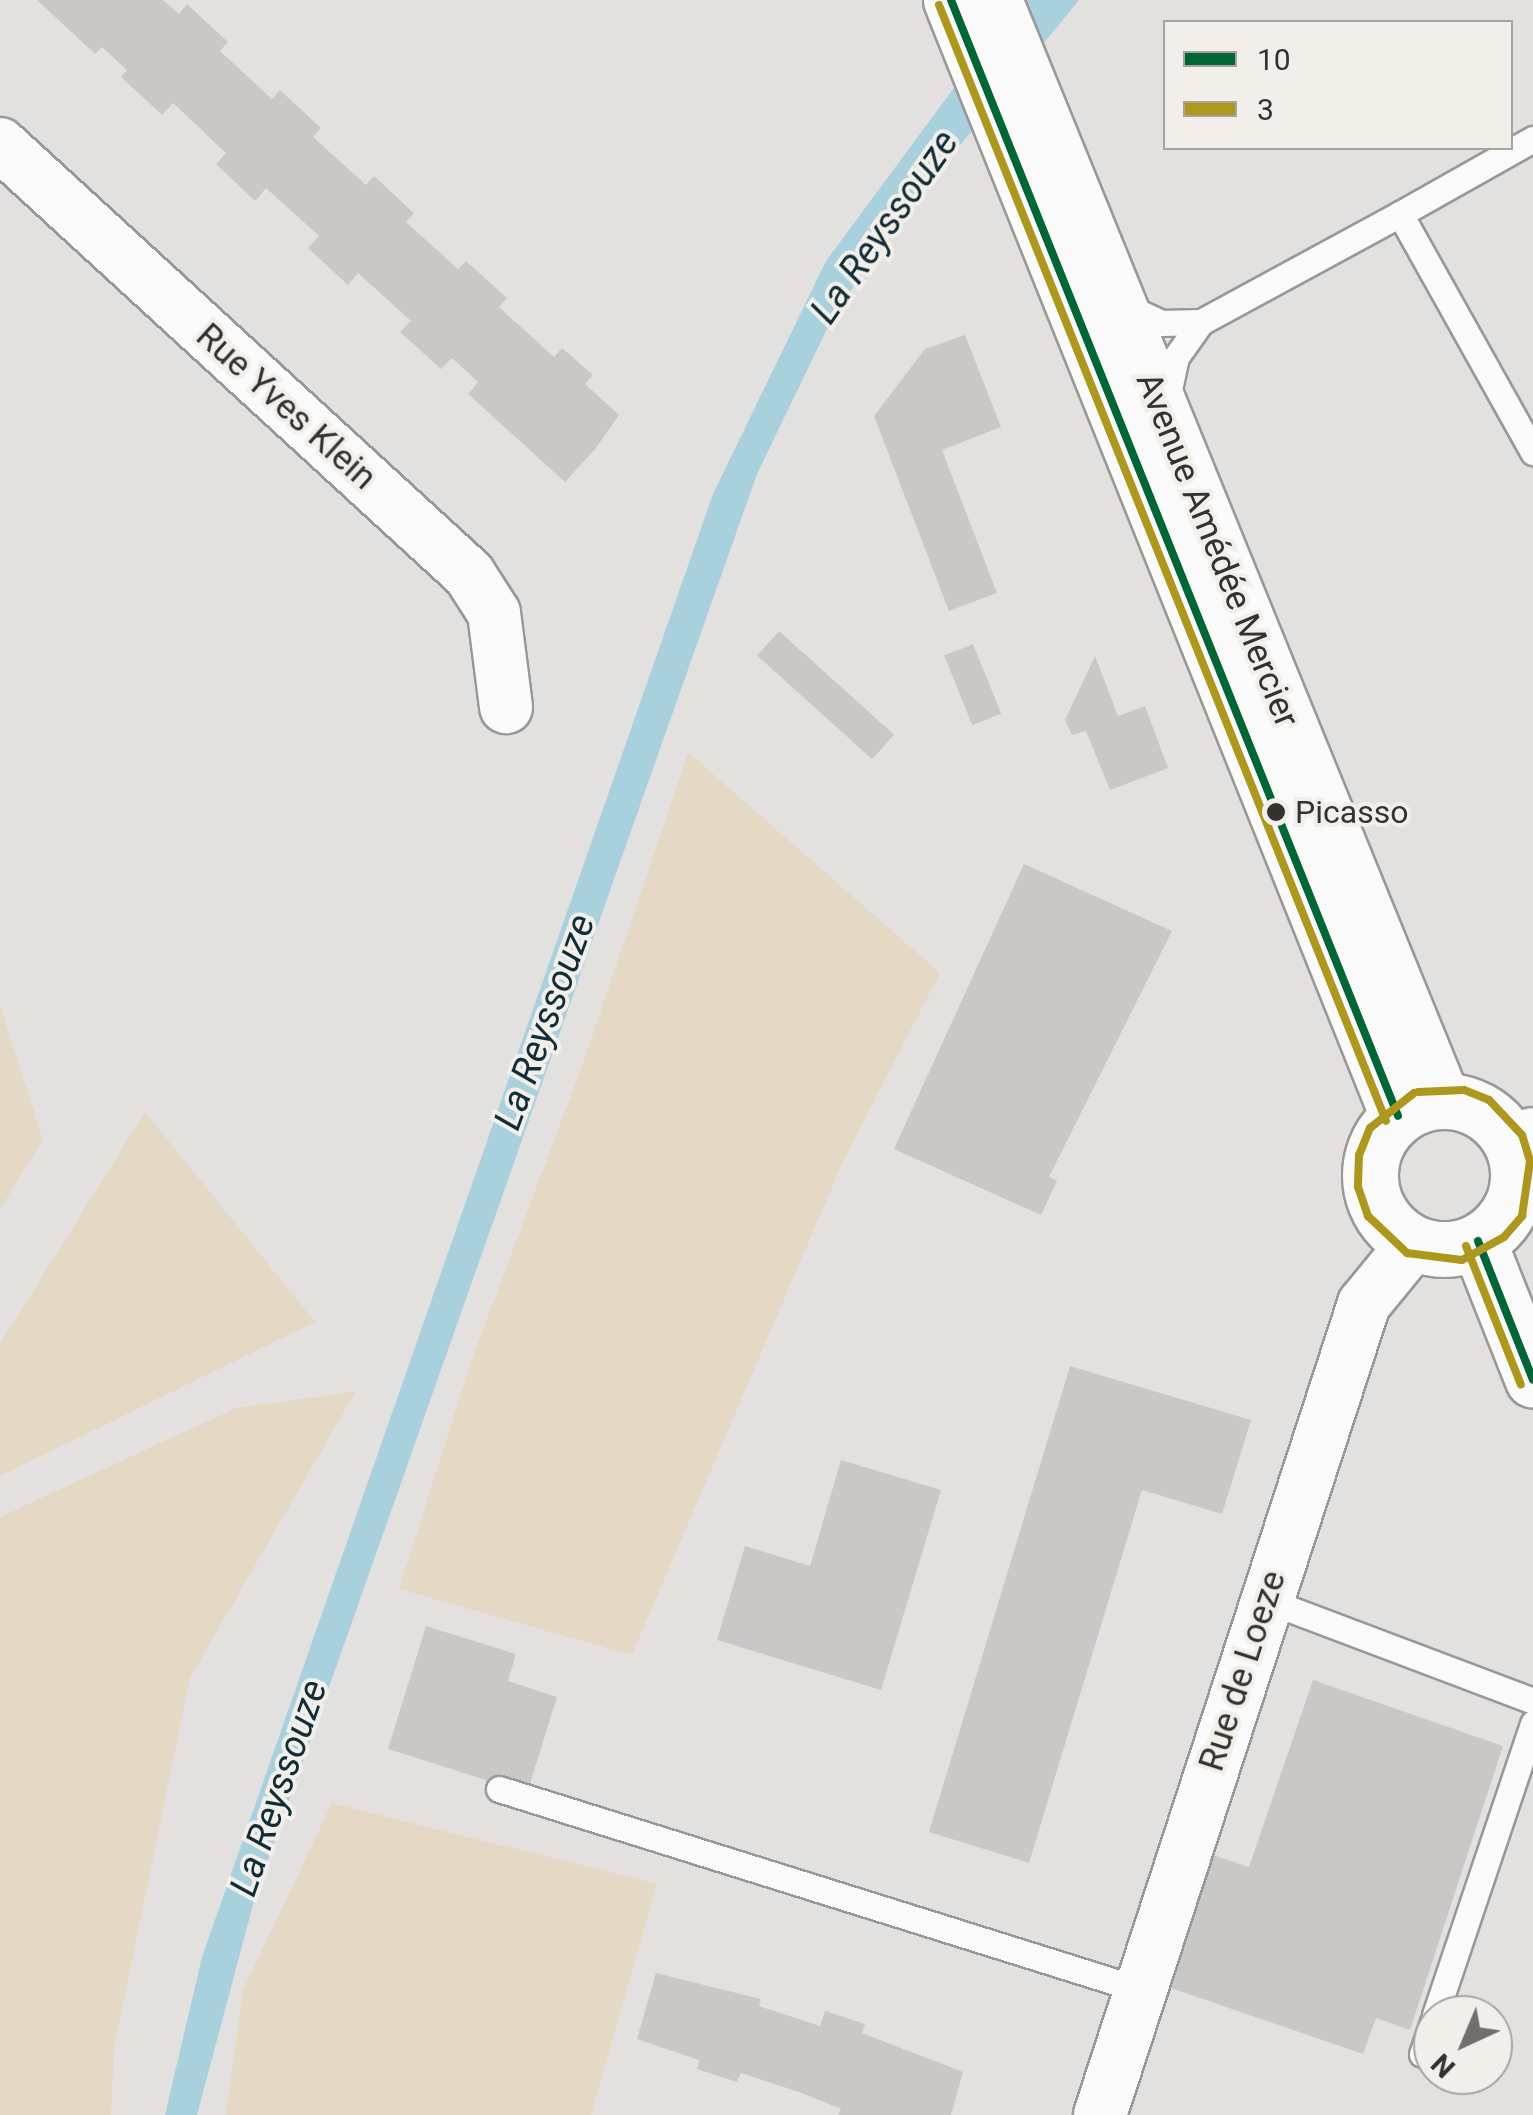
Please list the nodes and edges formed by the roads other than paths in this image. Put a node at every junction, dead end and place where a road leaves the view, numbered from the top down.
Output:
1 (980, 2) edge
2 (1018, 110) junction
3 (1533, 139) edge
4 (0, 144) edge
5 (1400, 214) junction
6 (1115, 301) junction
7 (1201, 322) junction
8 (1163, 418) junction
9 (1533, 452) edge
10 (506, 707) dead end
11 (1420, 1108) junction
12 (1522, 1138) edge
13 (1478, 1241) junction
14 (1414, 1243) junction
15 (1533, 1380) edge
16 (1266, 1600) junction
17 (1533, 1701) edge
18 (1533, 1722) edge
19 (499, 1789) dead end
20 (1138, 1989) junction
21 (1442, 1995) edge
22 (1100, 2115) edge

1 - 2 main road, Avenue Amédée Mercier
1 - 2 main road, Avenue Amédée Mercier
2 - 6 main road, Avenue Amédée Mercier
2 - 11 main road, Avenue Amédée Mercier
3 - 5 lane
4 - 10 street, Rue Yves Klein
5 - 7 lane
5 - 9 lane
6 - 7 lane
6 - 8 main road, Avenue Amédée Mercier
7 - 8 lane
8 - 11 main road, Avenue Amédée Mercier
11 - 12 main road
11 - 14 main road
12 - 13 main road
13 - 14 main road
13 - 15 main road
14 - 16 street, Rue de Loeze
16 - 17 lane
16 - 20 street, Rue de Loeze
18 - 21 lane
19 - 20 lane
20 - 22 street, Rue de Loeze

